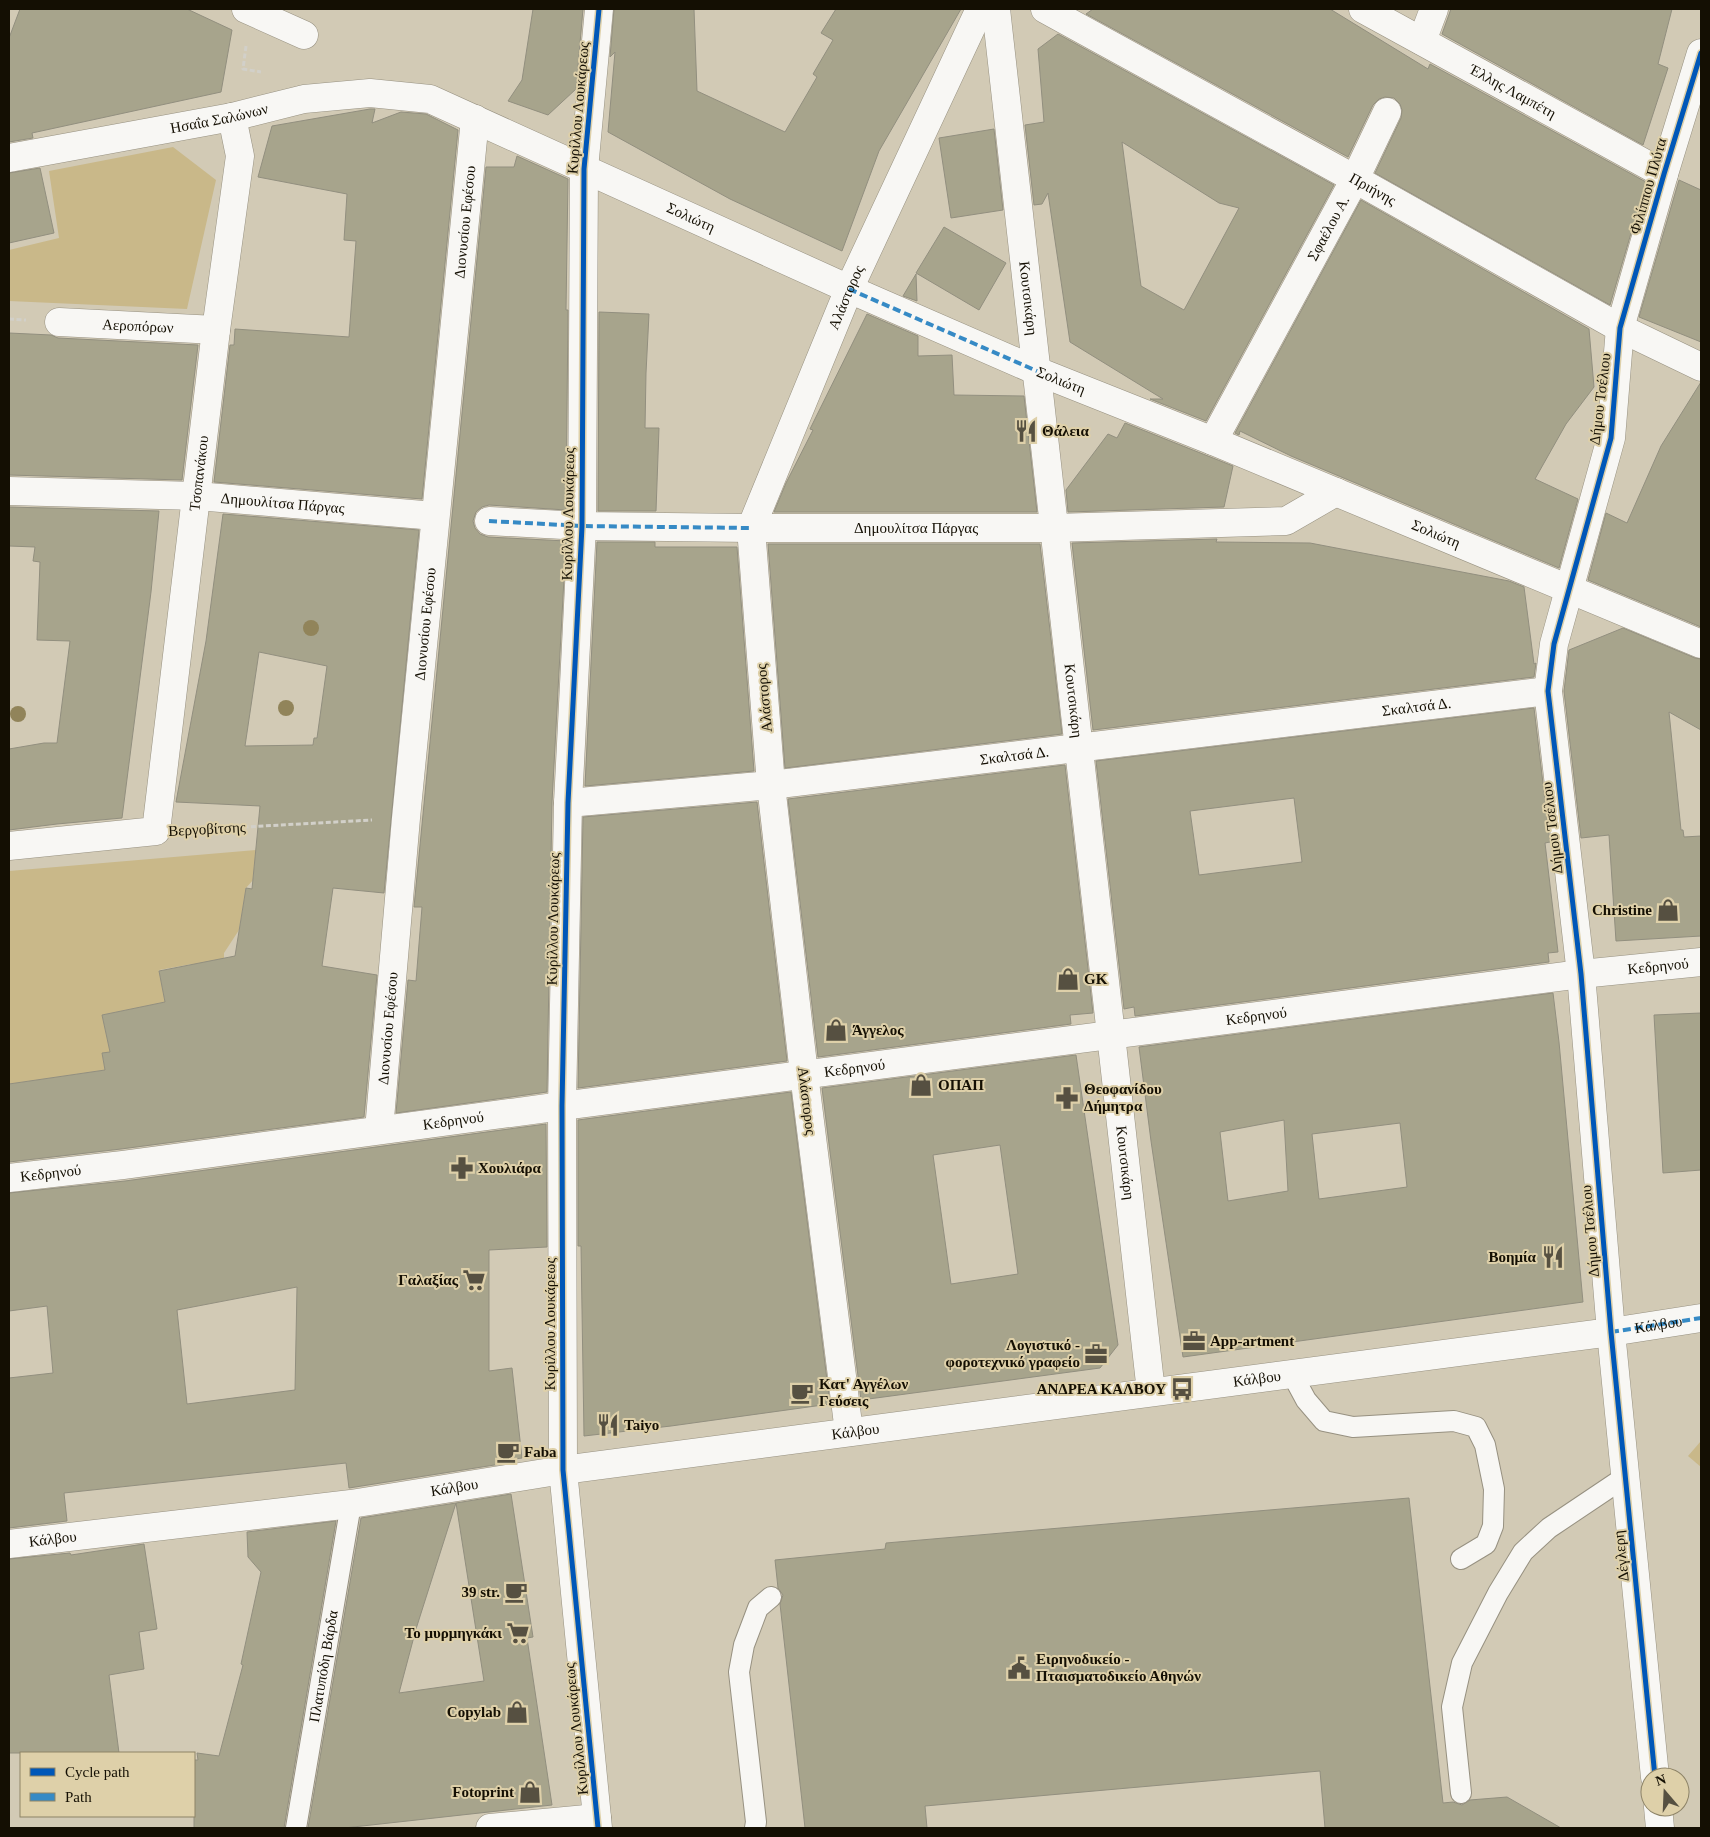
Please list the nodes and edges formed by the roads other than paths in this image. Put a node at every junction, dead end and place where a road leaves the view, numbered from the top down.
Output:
1 (248, 9) edge
2 (599, 9) edge
3 (980, 9) edge
4 (996, 9) edge
5 (1045, 9) edge
6 (1363, 9) edge
7 (1434, 9) edge
8 (304, 35) dead end
9 (1422, 41) junction
10 (1701, 53) edge
11 (430, 98) joint
12 (1388, 112) dead end
13 (232, 117) junction
14 (475, 119) junction
15 (9, 158) edge
16 (584, 169) junction
17 (1664, 174) junction
18 (1355, 179) junction
19 (849, 289) junction
20 (59, 322) dead end
21 (1620, 328) junction
22 (216, 330) junction
23 (1701, 367) edge
24 (1037, 371) junction
25 (1213, 441) junction
26 (9, 492) edge
27 (1336, 492) junction
28 (197, 496) junction
29 (435, 516) junction
30 (489, 521) dead end
31 (582, 526) junction
32 (750, 528) junction
33 (1054, 528) junction
34 (1569, 589) junction
35 (1701, 644) edge
36 (1548, 691) junction
37 (1079, 748) junction
38 (771, 785) junction
39 (568, 803) junction
40 (156, 832) joint
41 (9, 846) edge
42 (1701, 962) edge
43 (1581, 974) junction
44 (1111, 1034) junction
45 (804, 1074) junction
46 (562, 1106) junction
47 (379, 1130) junction
48 (9, 1178) edge
49 (1701, 1318) edge
50 (1611, 1332) junction
51 (1292, 1374) junction
52 (1151, 1392) junction
53 (848, 1432) junction
54 (564, 1470) junction
55 (1625, 1477) junction
56 (351, 1504) junction
57 (9, 1544) edge
58 (1461, 1559) dead end
59 (771, 1597) dead end
60 (1654, 1767) edge
61 (1461, 1793) dead end
62 (598, 1823) edge
63 (296, 1828) edge
64 (490, 1828) edge
65 (755, 1828) edge

1 - 8 street
2 - 16 street, Κυρίλλου Λουκάρεως
3 - 19 street, Αλάστορος
4 - 24 street, Κουτσικάρη
5 - 18 street, Πριήνης
6 - 9 street, Έλλης Λαμπέτη
7 - 9 street
9 - 17 street, Έλλης Λαμπέτη
10 - 17 street, Φιλίππου Πλύτα
11 - 13 street, Ησαΐα Σαλώνων
11 - 14 street, Σολιώτη
12 - 18 street, Σφαέλου Α.
13 - 15 street, Ησαΐα Σαλώνων
13 - 22 street, Τσοπανάκου
14 - 16 street, Σολιώτη
14 - 29 street, Διονυσίου Εφέσου
16 - 19 street, Σολιώτη
16 - 31 street, Κυρίλλου Λουκάρεως
17 - 21 street, Φιλίππου Πλύτα
18 - 21 street, Πριήνης
18 - 25 street, Σφαέλου Α.
19 - 24 street, Σολιώτη
19 - 32 street, Αλάστορος
20 - 22 street, Αεροπόρων
21 - 23 street, Πριήνης
21 - 34 street, Δήμου Τσέλιου
22 - 28 street, Τσοπανάκου
24 - 25 street, Σολιώτη
24 - 33 street, Κουτσικάρη
25 - 27 street, Σολιώτη
26 - 28 street, Δημουλίτσα Πάργας
27 - 33 street, Δημουλίτσα Πάργας
27 - 34 street, Σολιώτη
28 - 29 street, Δημουλίτσα Πάργας
28 - 40 street, Τσοπανάκου
29 - 47 street, Διονυσίου Εφέσου
30 - 31 street, Δημουλίτσα Πάργας
31 - 32 street, Δημουλίτσα Πάργας
31 - 39 street, Κυρίλλου Λουκάρεως
32 - 33 street, Δημουλίτσα Πάργας
32 - 38 street, Αλάστορος
33 - 37 street, Κουτσικάρη
34 - 35 street, Σολιώτη
34 - 36 street, Δήμου Τσέλιου
36 - 37 street, Σκαλτσά Δ.
36 - 43 street, Δήμου Τσέλιου
37 - 38 street, Σκαλτσά Δ.
37 - 44 street, Κουτσικάρη
38 - 39 street, Σκαλτσά Δ.
38 - 45 street, Αλάστορος
39 - 46 street, Κυρίλλου Λουκάρεως
40 - 41 street, Βεργοβίτσης
42 - 43 street, Κεδρηνού
43 - 44 street, Κεδρηνού
43 - 50 street, Δήμου Τσέλιου
44 - 45 street, Κεδρηνού
44 - 52 street, Κουτσικάρη
45 - 46 street, Κεδρηνού
45 - 53 street, Αλάστορος
46 - 47 street, Κεδρηνού
46 - 54 street, Κυρίλλου Λουκάρεως
47 - 48 street, Κεδρηνού
49 - 50 street, Κάλβου
50 - 51 street, Κάλβου
50 - 55 street, Δέγλερη
51 - 52 street, Κάλβου
51 - 58 lane
52 - 53 street, Κάλβου
53 - 54 street, Κάλβου
54 - 56 street, Κάλβου
54 - 62 street, Κυρίλλου Λουκάρεως
55 - 60 street, Δέγλερη
55 - 61 lane
56 - 57 street, Κάλβου
56 - 63 lane, Πλατυπόδη Βάρδα
59 - 65 lane
62 - 64 street

